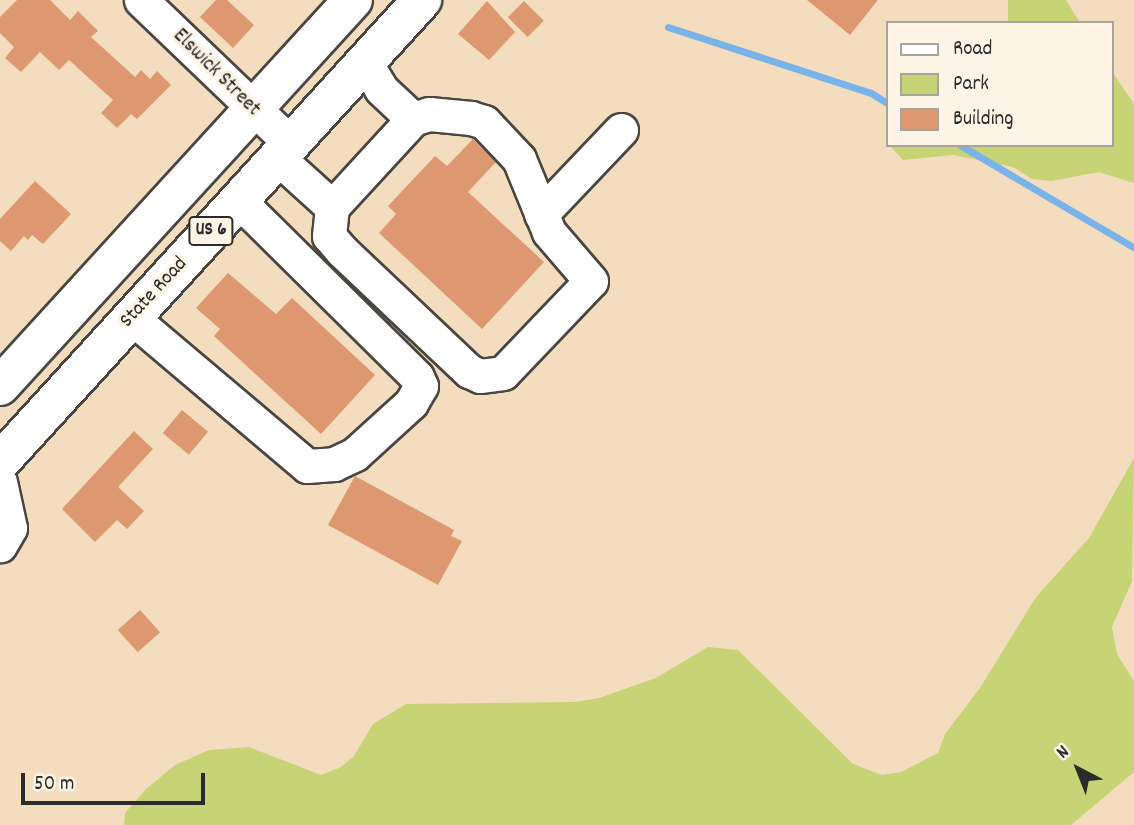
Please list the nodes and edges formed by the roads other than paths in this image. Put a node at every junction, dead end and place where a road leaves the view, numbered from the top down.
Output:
1 (353, 0) edge
2 (422, 0) edge
3 (147, 2) edge
4 (365, 62) junction
5 (252, 111) junction
6 (413, 120) junction
7 (621, 130) dead end
8 (285, 151) junction
9 (239, 201) junction
10 (332, 206) junction
11 (541, 214) junction
12 (132, 318) junction
13 (0, 386) edge
14 (0, 462) edge
15 (0, 482) edge
16 (0, 545) edge

1 - 5 main road, US 6
2 - 4 main road, State Road / US 6
3 - 5 street, Elswick Street
4 - 6 street
4 - 8 main road, State Road / US 6
5 - 8 street, Elswick Street
5 - 13 main road, US 6
6 - 10 street
6 - 11 street
7 - 11 street
8 - 9 main road, State Road / US 6
8 - 10 street, Elswick Street
9 - 12 main road, State Road / US 6
9 - 12 street
10 - 11 street
12 - 14 main road, State Road / US 6
15 - 16 street

